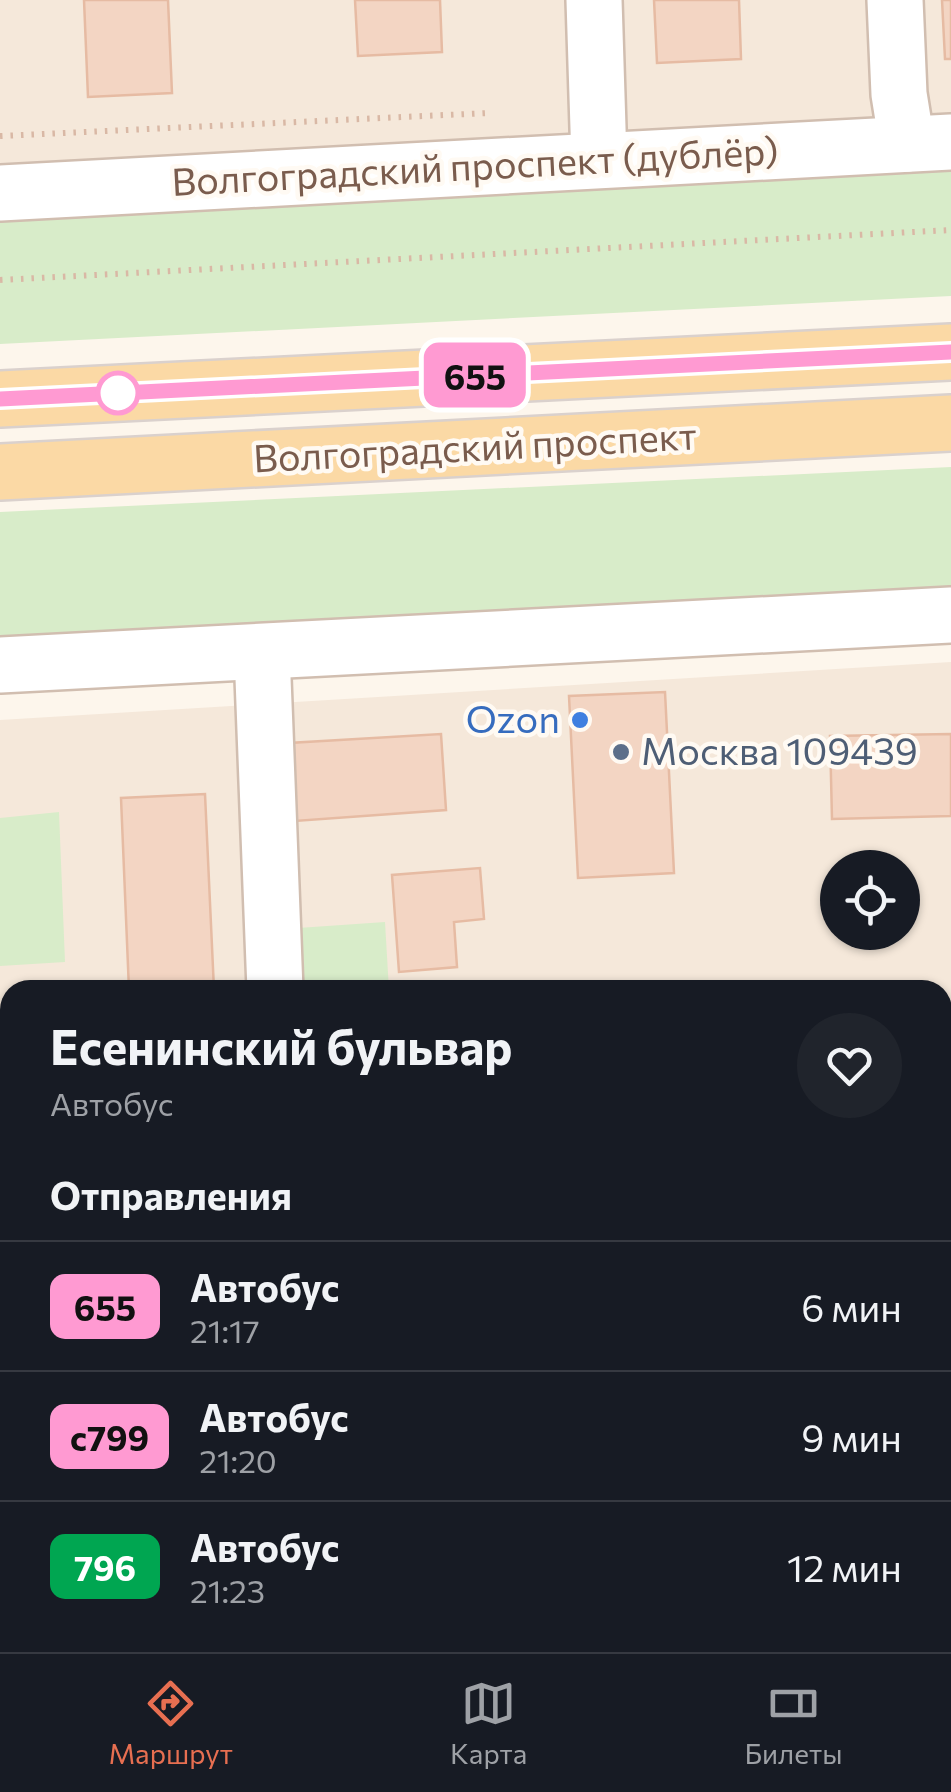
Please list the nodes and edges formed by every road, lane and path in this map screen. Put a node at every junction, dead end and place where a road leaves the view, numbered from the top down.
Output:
1 (594, 0) edge
2 (894, 0) edge
3 (498, 113) dead end
4 (0, 136) edge
5 (929, 143) edge
6 (599, 160) junction
7 (0, 194) edge
8 (951, 230) edge
9 (0, 280) edge
10 (951, 352) edge
11 (0, 399) edge
12 (951, 424) edge
13 (0, 472) edge
14 (951, 615) edge
15 (262, 652) junction
16 (0, 666) edge
17 (276, 980) edge

1 - 6 street
2 - 5 street
3 - 4 path
5 - 6 street, Волгоградский проспект (дублёр)
6 - 7 street, Волгоградский проспект (дублёр)
8 - 9 path
10 - 11 main road, Волгоградский проспект
12 - 13 main road, Волгоградский проспект
14 - 15 street
15 - 16 street
15 - 17 street

